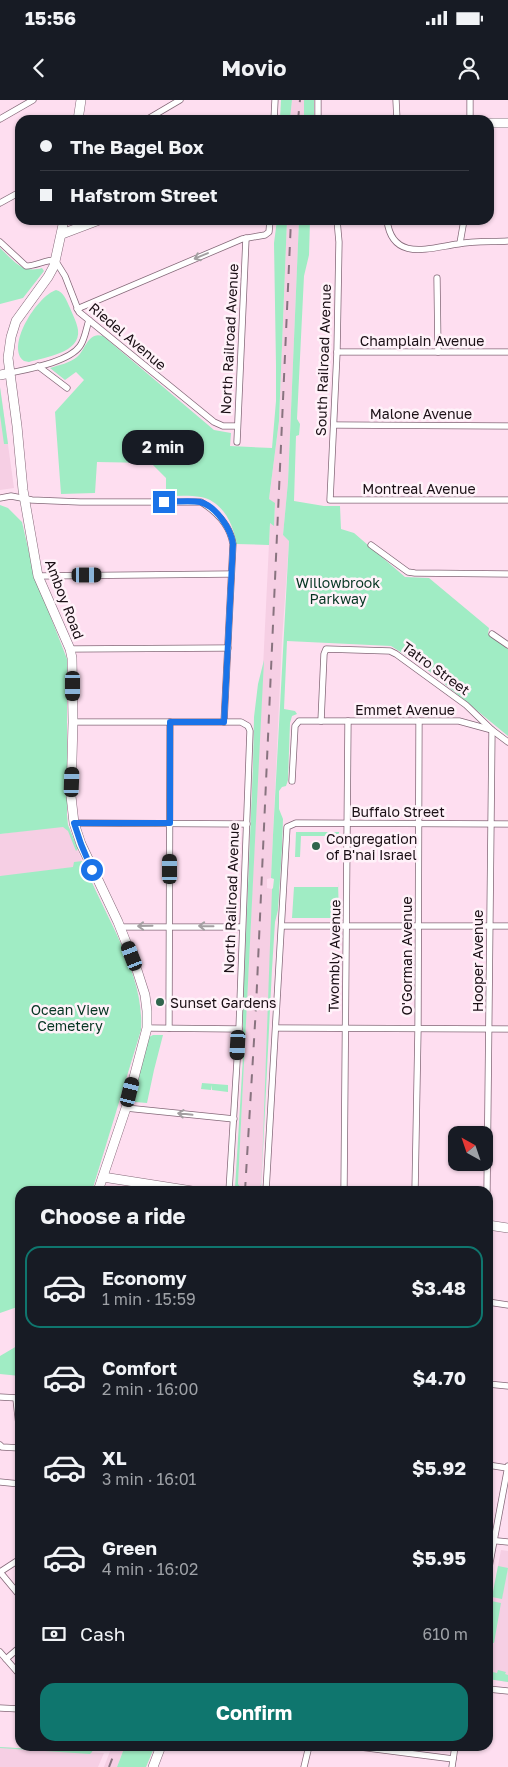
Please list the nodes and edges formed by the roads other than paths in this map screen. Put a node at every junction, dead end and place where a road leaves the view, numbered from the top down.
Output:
1 (33, 100) edge
2 (81, 100) edge
3 (180, 100) edge
4 (274, 100) edge
5 (318, 100) edge
6 (396, 100) edge
7 (470, 100) edge
8 (79, 115) edge
9 (154, 115) edge
10 (274, 115) edge
11 (318, 115) edge
12 (397, 115) edge
13 (470, 115) edge
14 (0, 119) edge
15 (494, 123) edge
16 (508, 123) edge
17 (15, 195) edge
18 (0, 203) edge
19 (63, 225) edge
20 (86, 225) edge
21 (269, 225) edge
22 (337, 225) edge
23 (388, 225) edge
24 (463, 225) edge
25 (62, 234) junction
26 (246, 238) junction
27 (508, 241) edge
28 (0, 242) edge
29 (460, 243) junction
30 (55, 260) junction
31 (437, 278) dead end
32 (78, 309) junction
33 (89, 320) junction
34 (337, 352) junction
35 (438, 352) junction
36 (508, 352) edge
37 (38, 366) junction
38 (10, 373) junction
39 (0, 376) edge
40 (67, 388) dead end
41 (334, 425) junction
42 (237, 426) junction
43 (508, 426) edge
44 (236, 442) dead end
45 (0, 498) edge
46 (24, 499) junction
47 (330, 500) joint
48 (508, 500) edge
49 (372, 545) dead end
50 (231, 574) junction
51 (508, 574) edge
52 (38, 576) junction
53 (492, 634) dead end
54 (508, 645) edge
55 (228, 648) junction
56 (70, 649) junction
57 (321, 721) junction
58 (419, 721) junction
59 (73, 722) junction
60 (170, 722) junction
61 (224, 722) junction
62 (348, 722) junction
63 (492, 730) junction
64 (508, 742) edge
65 (292, 781) dead end
66 (74, 823) junction
67 (170, 823) junction
68 (247, 824) junction
69 (348, 824) junction
70 (419, 824) junction
71 (490, 824) junction
72 (508, 824) edge
73 (169, 926) junction
74 (283, 926) junction
75 (347, 926) junction
76 (418, 926) junction
77 (490, 926) junction
78 (508, 926) edge
79 (120, 927) junction
80 (242, 927) junction
81 (147, 1028) junction
82 (169, 1028) junction
83 (277, 1028) junction
84 (346, 1028) junction
85 (418, 1028) junction
86 (238, 1029) junction
87 (490, 1029) junction
88 (508, 1029) edge
89 (126, 1108) junction
90 (234, 1119) junction
91 (103, 1177) junction
92 (100, 1186) edge
93 (160, 1186) edge
94 (229, 1186) edge
95 (266, 1186) edge
96 (344, 1186) edge
97 (415, 1186) edge
98 (487, 1186) edge
99 (493, 1226) edge
100 (508, 1228) edge
101 (493, 1303) edge
102 (508, 1305) edge
103 (493, 1384) edge
104 (508, 1386) edge
105 (0, 1397) edge
106 (15, 1398) edge
107 (0, 1445) edge
108 (15, 1448) edge
109 (493, 1466) edge
110 (508, 1467) edge
111 (0, 1482) edge
112 (15, 1484) edge
113 (493, 1531) edge
114 (493, 1540) edge
115 (508, 1542) edge
116 (15, 1562) edge
117 (0, 1572) edge
118 (15, 1590) edge
119 (15, 1651) edge
120 (0, 1652) edge
121 (6, 1659) junction
122 (15, 1669) edge
123 (493, 1690) edge
124 (508, 1692) edge
125 (0, 1708) edge
126 (15, 1709) edge
127 (159, 1751) edge
128 (308, 1751) edge
129 (391, 1751) edge
130 (454, 1751) edge
131 (453, 1759) junction
132 (153, 1767) edge
133 (304, 1767) edge
134 (452, 1767) edge

1 - 14 street
2 - 8 main road
3 - 9 street
4 - 10 street
5 - 11 street
6 - 12 street
7 - 13 street
15 - 16 main road
17 - 18 street
19 - 25 main road, Amboy Road
20 - 25 main road
21 - 26 street
22 - 34 street, South Railroad Avenue
23 - 29 street
24 - 29 street
25 - 30 main road, Amboy Road
26 -> 32 street
26 - 42 street, North Railroad Avenue
27 - 29 street
28 - 30 street
30 - 32 street, Riedel Avenue
30 - 38 main road, Amboy Road
31 - 35 street
32 - 33 street, Riedel Avenue
33 - 37 street
33 - 42 street, Riedel Avenue
34 - 35 street, Champlain Avenue
34 - 41 street, South Railroad Avenue
35 - 36 street, Champlain Avenue
37 - 38 street
37 - 40 street
38 - 39 main road
38 - 46 main road, Amboy Road
41 - 43 street, Malone Avenue
41 - 47 street, South Railroad Avenue
42 - 44 street, North Railroad Avenue
45 - 46 street
46 - 50 street
46 - 52 main road, Amboy Road
47 - 48 street, Montreal Avenue
49 - 51 street
50 - 52 street
50 - 55 street
52 - 56 main road, Amboy Road
53 - 54 street
55 - 56 street
55 - 61 street
56 - 59 main road, Amboy Road
57 - 62 street, Emmet Avenue
57 - 63 street, Tatro Street
57 - 65 street, Emmet Avenue
58 - 62 street, Emmet Avenue
58 - 63 street, Emmet Avenue
58 - 70 street, O'Gorman Avenue
59 - 60 street
59 - 66 main road, Amboy Road
60 - 61 street
60 - 67 street
61 - 68 street, North Railroad Avenue
62 - 69 street, Twombly Avenue
63 - 64 street, Emmet Avenue
63 - 71 street, Hooper Avenue
66 - 67 street
66 - 79 main road, Amboy Road
67 - 68 street
67 - 73 street
68 - 80 street, North Railroad Avenue
69 - 70 street, Buffalo Street
69 - 74 street, Buffalo Street
69 - 75 street, Twombly Avenue
70 - 71 street, Buffalo Street
70 - 76 street, O'Gorman Avenue
71 - 72 street, Buffalo Street
71 - 77 street, Hooper Avenue
73 -> 79 street
80 -> 73 street
73 - 82 street
74 - 75 street
74 - 83 street
75 - 76 street
75 - 84 street, Twombly Avenue
76 - 77 street
76 - 85 street, O'Gorman Avenue
77 - 78 street
77 - 87 street, Hooper Avenue
79 - 81 main road, Amboy Road
80 - 86 street, North Railroad Avenue
81 - 82 street
81 - 89 main road, Amboy Road
82 - 86 street
83 - 84 street
83 - 95 street
84 - 85 street
84 - 96 street, Twombly Avenue
85 - 87 street
85 - 97 street, O'Gorman Avenue
86 - 90 street, North Railroad Avenue
87 - 88 street
87 - 98 street, Hooper Avenue
90 -> 89 street
89 - 91 main road, Amboy Road
90 - 94 street, North Railroad Avenue
91 - 92 main road, Amboy Road
91 - 93 main road
99 - 100 main road
101 - 102 street
103 - 104 street
105 - 106 street
107 - 108 street
109 - 110 street
110 - 113 street
111 - 112 street
114 - 115 street
116 - 117 street
117 - 118 street
119 - 121 street
120 - 121 street
121 - 122 street
123 - 124 street
125 - 126 street
127 - 132 main road
128 - 133 street
129 - 131 street
130 - 131 street
131 - 134 street

